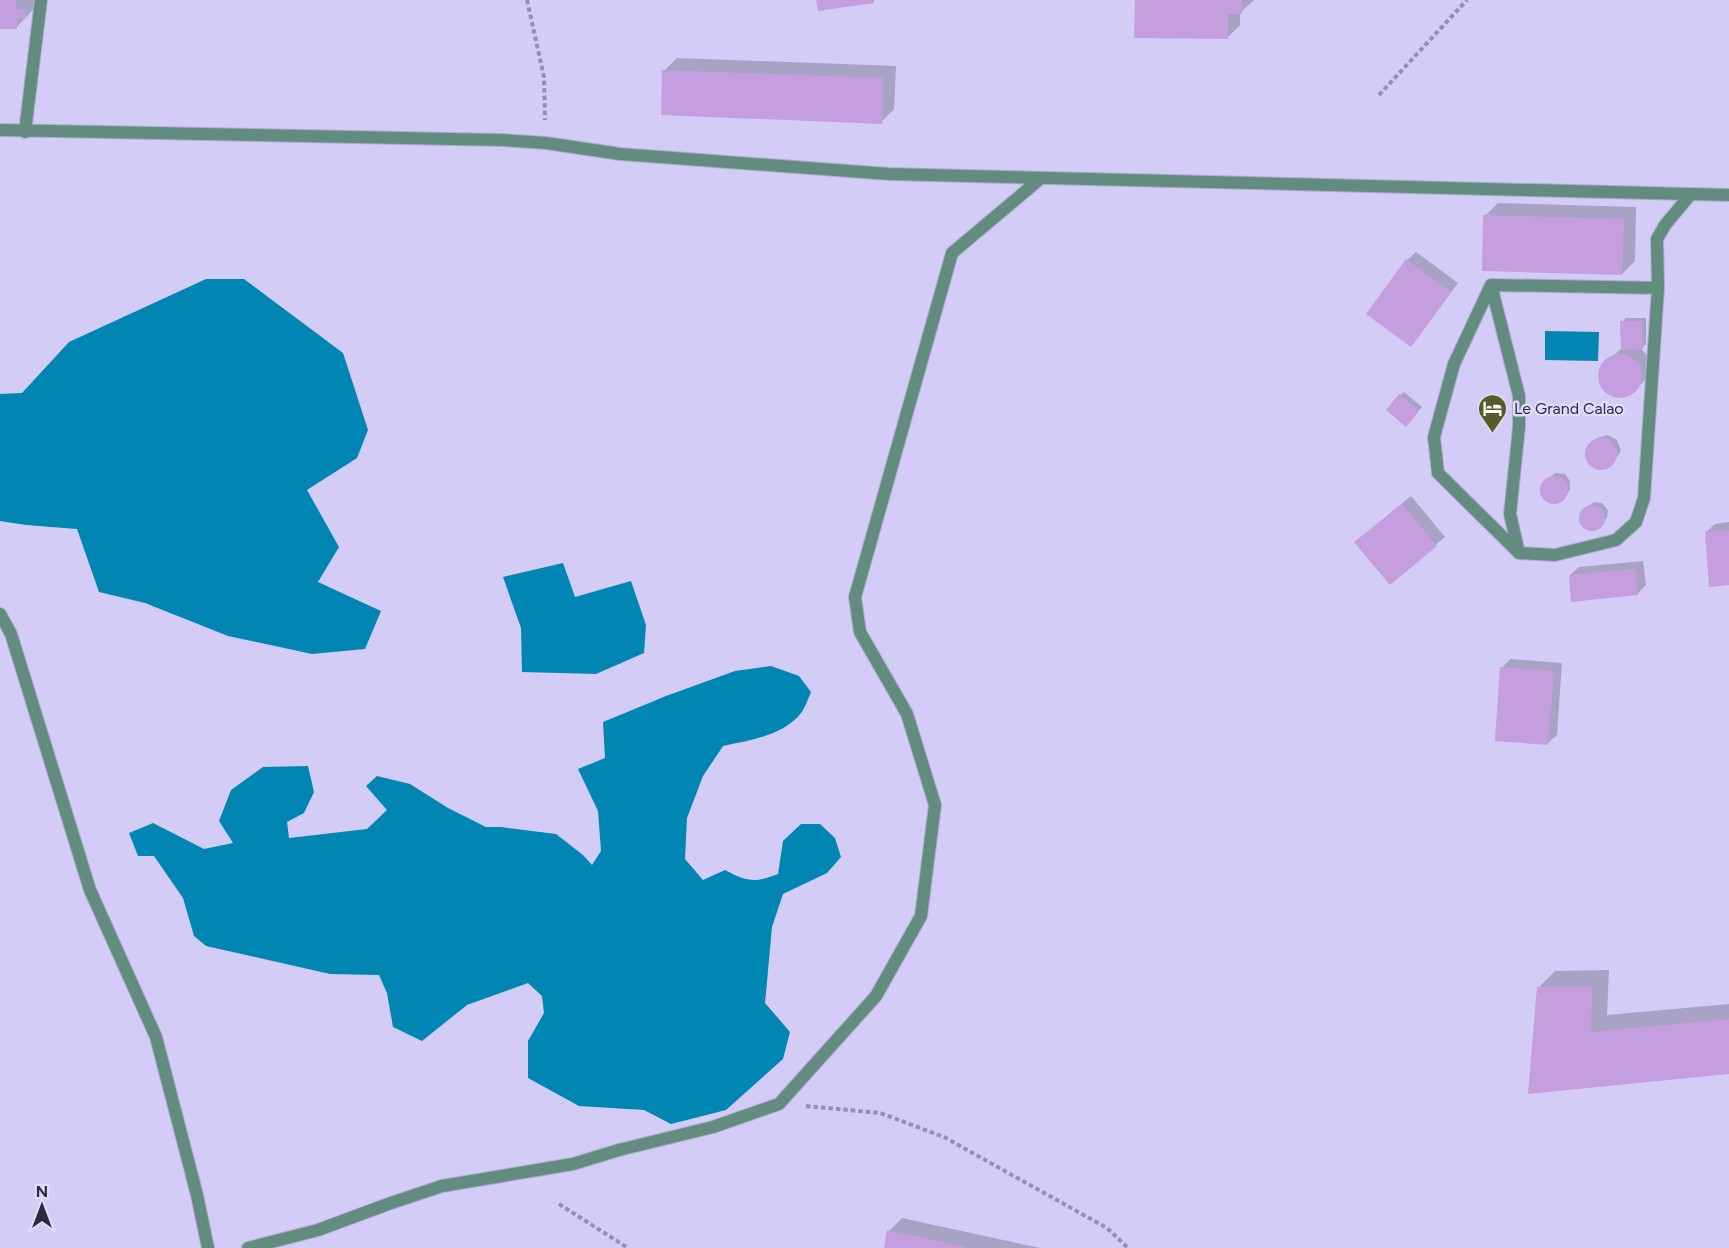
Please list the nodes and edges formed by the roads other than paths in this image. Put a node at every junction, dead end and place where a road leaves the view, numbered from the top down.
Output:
1 (41, 0) edge
2 (0, 130) edge
3 (25, 132) junction
4 (1040, 179) junction
5 (1691, 194) junction
6 (1729, 195) edge
7 (1491, 285) junction
8 (1658, 288) junction
9 (1519, 553) junction
10 (0, 614) edge
11 (208, 1248) edge
12 (248, 1248) edge

1 - 3 street
2 - 3 street
3 - 4 street
4 - 5 street
4 - 12 street
5 - 6 street
5 - 8 street
7 - 8 street
7 - 9 street
7 - 9 street
8 - 9 street
10 - 11 street

